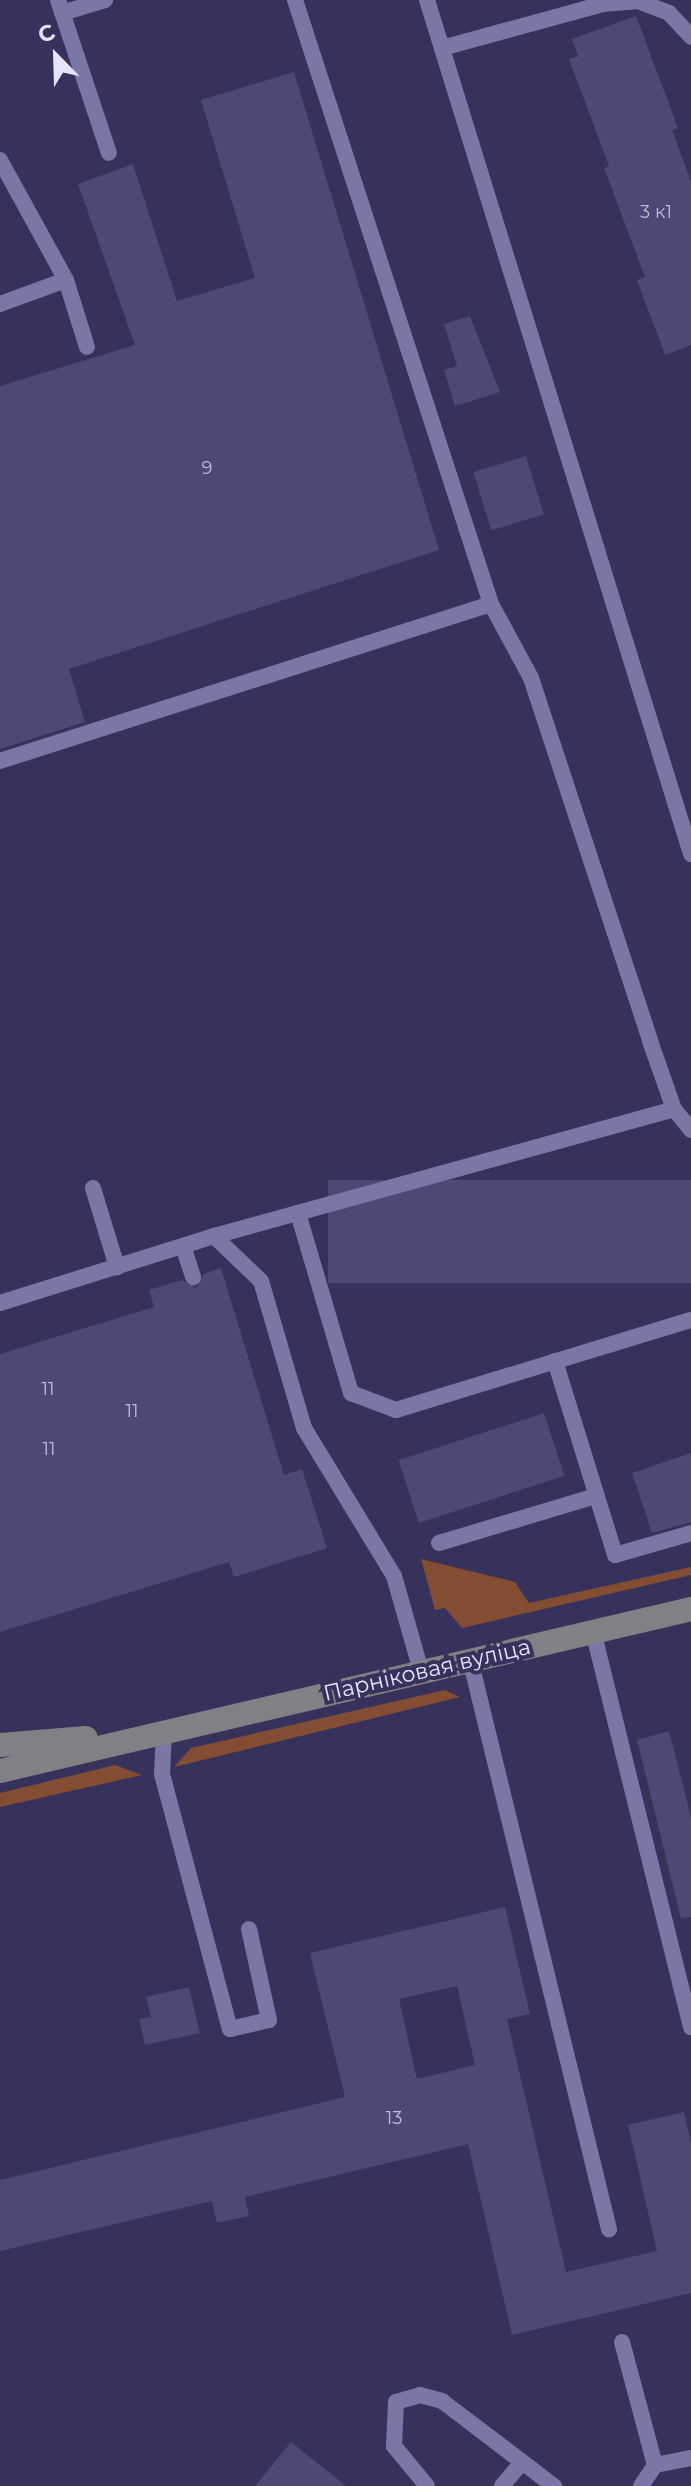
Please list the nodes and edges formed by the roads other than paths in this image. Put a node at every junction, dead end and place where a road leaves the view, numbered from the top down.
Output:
1 (105, 0) edge
2 (295, 0) edge
3 (427, 0) edge
4 (60, 7) edge
5 (691, 37) edge
6 (442, 48) junction
7 (109, 153) dead end
8 (0, 160) edge
9 (66, 280) junction
10 (0, 304) edge
11 (87, 347) dead end
12 (491, 604) junction
13 (0, 761) edge
14 (684, 815) edge
15 (691, 854) edge
16 (674, 1109) junction
17 (691, 1130) edge
18 (93, 1188) dead end
19 (298, 1213) junction
20 (214, 1236) junction
21 (183, 1246) junction
22 (117, 1267) junction
23 (193, 1277) dead end
24 (0, 1303) edge
25 (691, 1320) edge
26 (555, 1361) junction
27 (596, 1496) junction
28 (691, 1533) edge
29 (439, 1543) dead end
30 (691, 1609) edge
31 (593, 1631) junction
32 (470, 1659) junction
33 (421, 1671) junction
34 (164, 1732) junction
35 (0, 1745) edge
36 (0, 1771) edge
37 (249, 1929) dead end
38 (691, 2027) edge
39 (609, 2229) dead end
40 (622, 2342) dead end
41 (691, 2458) edge
42 (522, 2462) junction
43 (655, 2465) junction
44 (427, 2486) edge
45 (502, 2486) edge
46 (554, 2486) edge
47 (641, 2486) edge

1 - 4 lane
2 - 12 lane
3 - 6 lane
4 - 7 lane
5 - 6 lane
6 - 14 lane
8 - 9 lane
9 - 10 lane
9 - 11 lane
12 - 13 lane
12 - 16 lane
14 - 15 lane
16 - 17 lane
16 - 19 lane
18 - 22 lane
19 - 20 lane
19 - 26 lane
20 - 21 lane
20 - 33 lane
21 - 22 lane
21 - 23 lane
22 - 24 lane
25 - 26 lane
26 - 27 lane
27 - 28 lane
27 - 29 lane
30 - 31 street, Парніковая вуліца
31 - 32 street, Парніковая вуліца
31 - 38 lane
32 - 33 street, Парніковая вуліца
32 - 39 lane
33 - 34 street, Парніковая вуліца
34 - 35 street, Парніковая вуліца
34 - 36 street, Парніковая вуліца
34 - 37 lane
40 - 43 lane
41 - 43 lane
42 - 44 lane
42 - 45 lane
42 - 46 lane
43 - 47 lane

